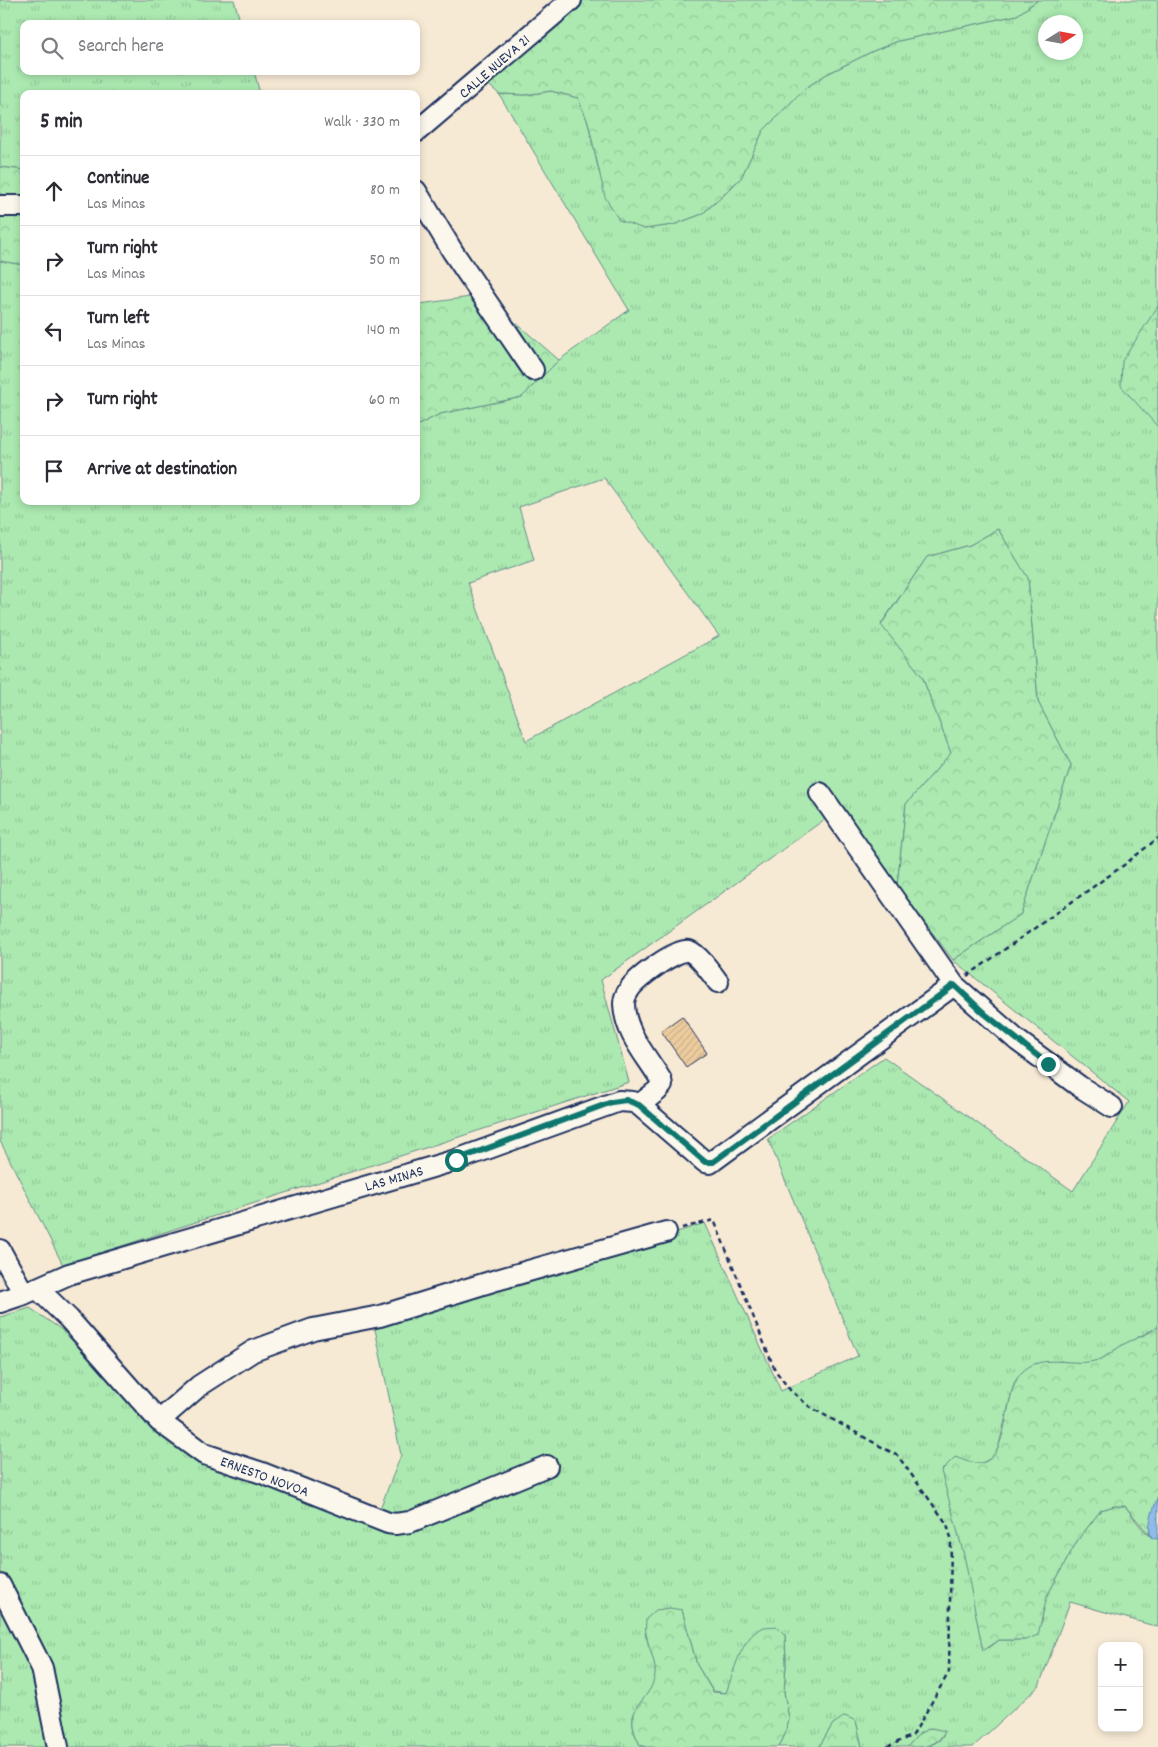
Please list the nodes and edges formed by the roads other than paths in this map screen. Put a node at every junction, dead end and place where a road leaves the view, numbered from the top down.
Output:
1 (571, 0) edge
2 (420, 129) edge
3 (420, 198) edge
4 (0, 206) edge
5 (20, 206) edge
6 (533, 370) dead end
7 (820, 793) dead end
8 (718, 982) dead end
9 (954, 985) junction
10 (639, 1105) junction
11 (1112, 1107) dead end
12 (666, 1232) road end
13 (0, 1250) edge
14 (30, 1291) junction
15 (0, 1302) edge
16 (159, 1421) junction
17 (547, 1466) dead end
18 (0, 1585) edge
19 (58, 1747) edge

1 - 2 street, CALLE NUEVA 21
3 - 6 street
4 - 5 street
7 - 9 street
8 - 10 street
9 - 10 street
9 - 11 street
10 - 14 street, LAS MINAS
12 - 16 street
13 - 14 street, ERNESTO NOVOA
14 - 15 street, LAS MINAS
14 - 16 street, ERNESTO NOVOA
16 - 17 street, ERNESTO NOVOA
18 - 19 street

